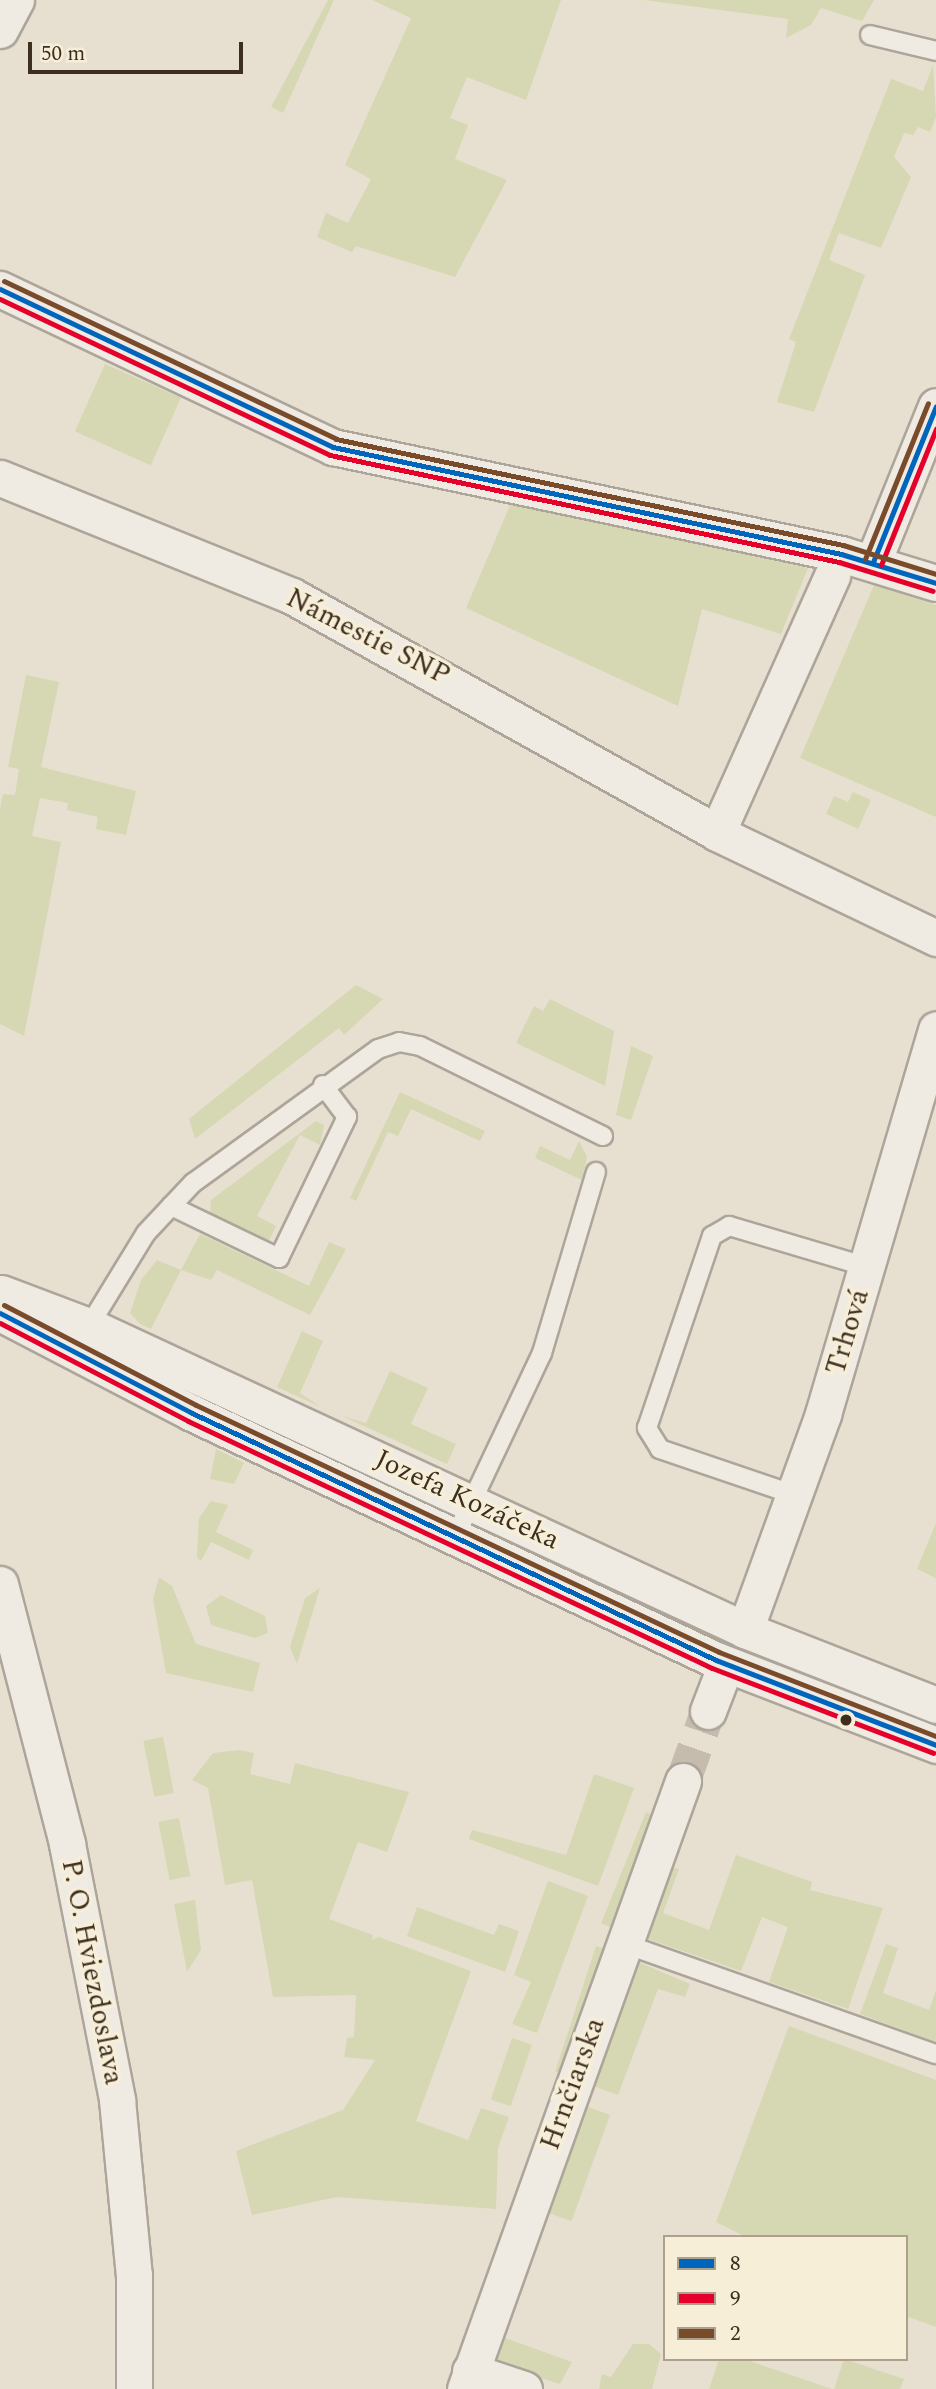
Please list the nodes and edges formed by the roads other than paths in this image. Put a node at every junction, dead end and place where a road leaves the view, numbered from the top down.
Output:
1 (16, 0) edge
2 (0, 30) edge
3 (870, 34) dead end
4 (936, 51) edge
5 (0, 289) edge
6 (936, 406) edge
7 (0, 478) edge
8 (873, 562) junction
9 (832, 576) dead end
10 (936, 583) edge
11 (717, 833) junction
12 (936, 938) edge
13 (936, 1029) edge
14 (323, 1085) junction
15 (603, 1136) dead end
16 (596, 1172) dead end
17 (171, 1206) junction
18 (867, 1267) junction
19 (0, 1292) edge
20 (0, 1313) edge
21 (89, 1326) junction
22 (41, 1335) junction
23 (0, 1340) edge
24 (795, 1495) junction
25 (472, 1502) junction
26 (456, 1535) junction
27 (0, 1584) edge
28 (745, 1630) junction
29 (726, 1664) junction
30 (936, 1705) edge
31 (708, 1711) tunnel mouth
32 (936, 1745) edge
33 (683, 1781) tunnel mouth
34 (625, 1944) junction
35 (936, 2054) edge
36 (468, 2380) edge
37 (136, 2382) edge
38 (524, 2389) edge

1 - 2 street
3 - 4 lane
5 - 8 street
6 - 8 street
7 - 11 street, Námestie SNP
8 - 10 street
9 - 11 street
11 - 12 street, Námestie SNP
13 - 18 street, Trhová
14 - 15 lane
14 - 17 lane
14 - 17 lane
16 - 25 lane
17 - 21 lane
18 - 24 street, Trhová
18 - 24 lane
19 - 21 street, Jozefa Kozáčeka
20 - 22 street, Jozefa Kozáčeka
21 - 25 street, Jozefa Kozáčeka
22 - 23 street
22 - 26 street, Jozefa Kozáčeka
24 - 28 street, Trhová
25 - 26 lane
25 - 28 street, Jozefa Kozáčeka
26 - 29 street, Jozefa Kozáčeka
27 - 37 street, P. O. Hviezdoslava
28 - 30 street, Jozefa Kozáčeka
29 - 31 street
29 - 32 street, Jozefa Kozáčeka
33 - 34 street, Hrnčiarska
34 - 35 lane
34 - 36 street, Hrnčiarska
36 - 38 street

